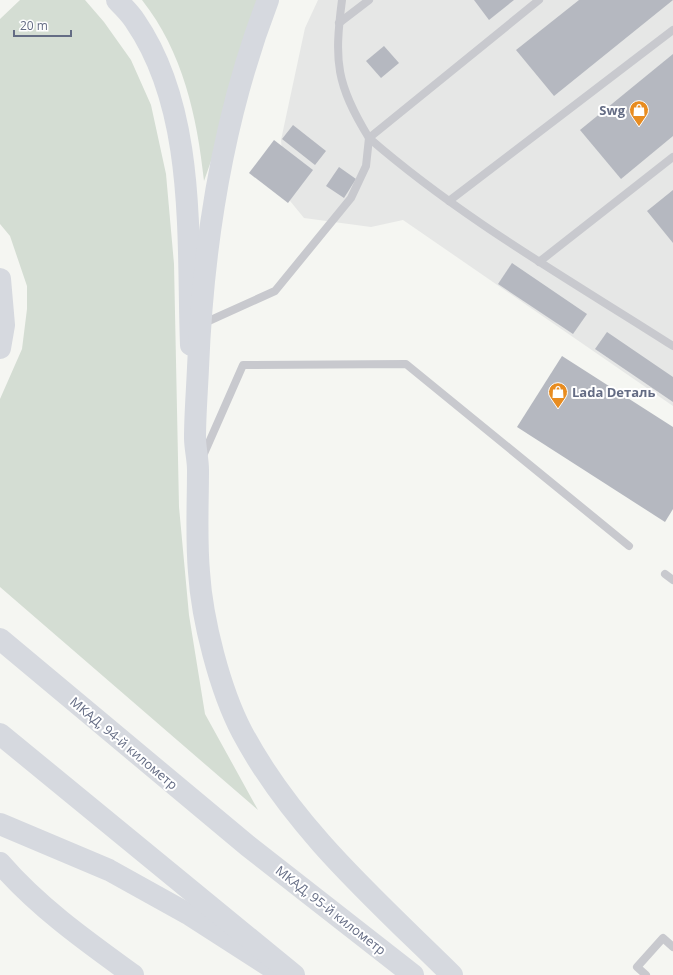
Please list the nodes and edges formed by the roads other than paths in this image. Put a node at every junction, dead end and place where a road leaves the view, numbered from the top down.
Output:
1 (117, 0) edge
2 (268, 0) edge
3 (342, 0) edge
4 (369, 0) edge
5 (539, 0) edge
6 (339, 23) junction
7 (673, 30) edge
8 (369, 138) junction
9 (673, 157) edge
10 (449, 201) junction
11 (539, 262) junction
12 (0, 279) edge
13 (195, 319) junction
14 (673, 346) edge
15 (0, 348) edge
16 (198, 468) junction
17 (629, 546) dead end
18 (665, 574) dead end
19 (673, 580) edge
20 (0, 639) edge
21 (0, 734) edge
22 (0, 824) edge
23 (248, 846) joint
24 (0, 863) edge
25 (673, 947) edge
26 (133, 975) edge
27 (285, 975) edge
28 (294, 975) edge
29 (412, 975) edge
30 (452, 975) edge
31 (646, 975) edge

1 - 13 main road
2 - 13 main road
3 - 6 lane
4 - 6 lane
5 - 8 lane
6 - 8 lane
7 - 10 lane
8 - 10 lane
8 - 13 lane
9 - 11 lane
10 - 11 lane
11 - 14 lane
12 - 15 main road
13 - 16 main road
16 - 17 lane
16 - 30 main road
18 - 19 lane
20 - 23 main road, МКАД, 94-й километр
21 - 28 main road
22 - 27 main road
23 - 29 main road, МКАД, 95-й километр
24 - 26 main road
25 - 31 lane

